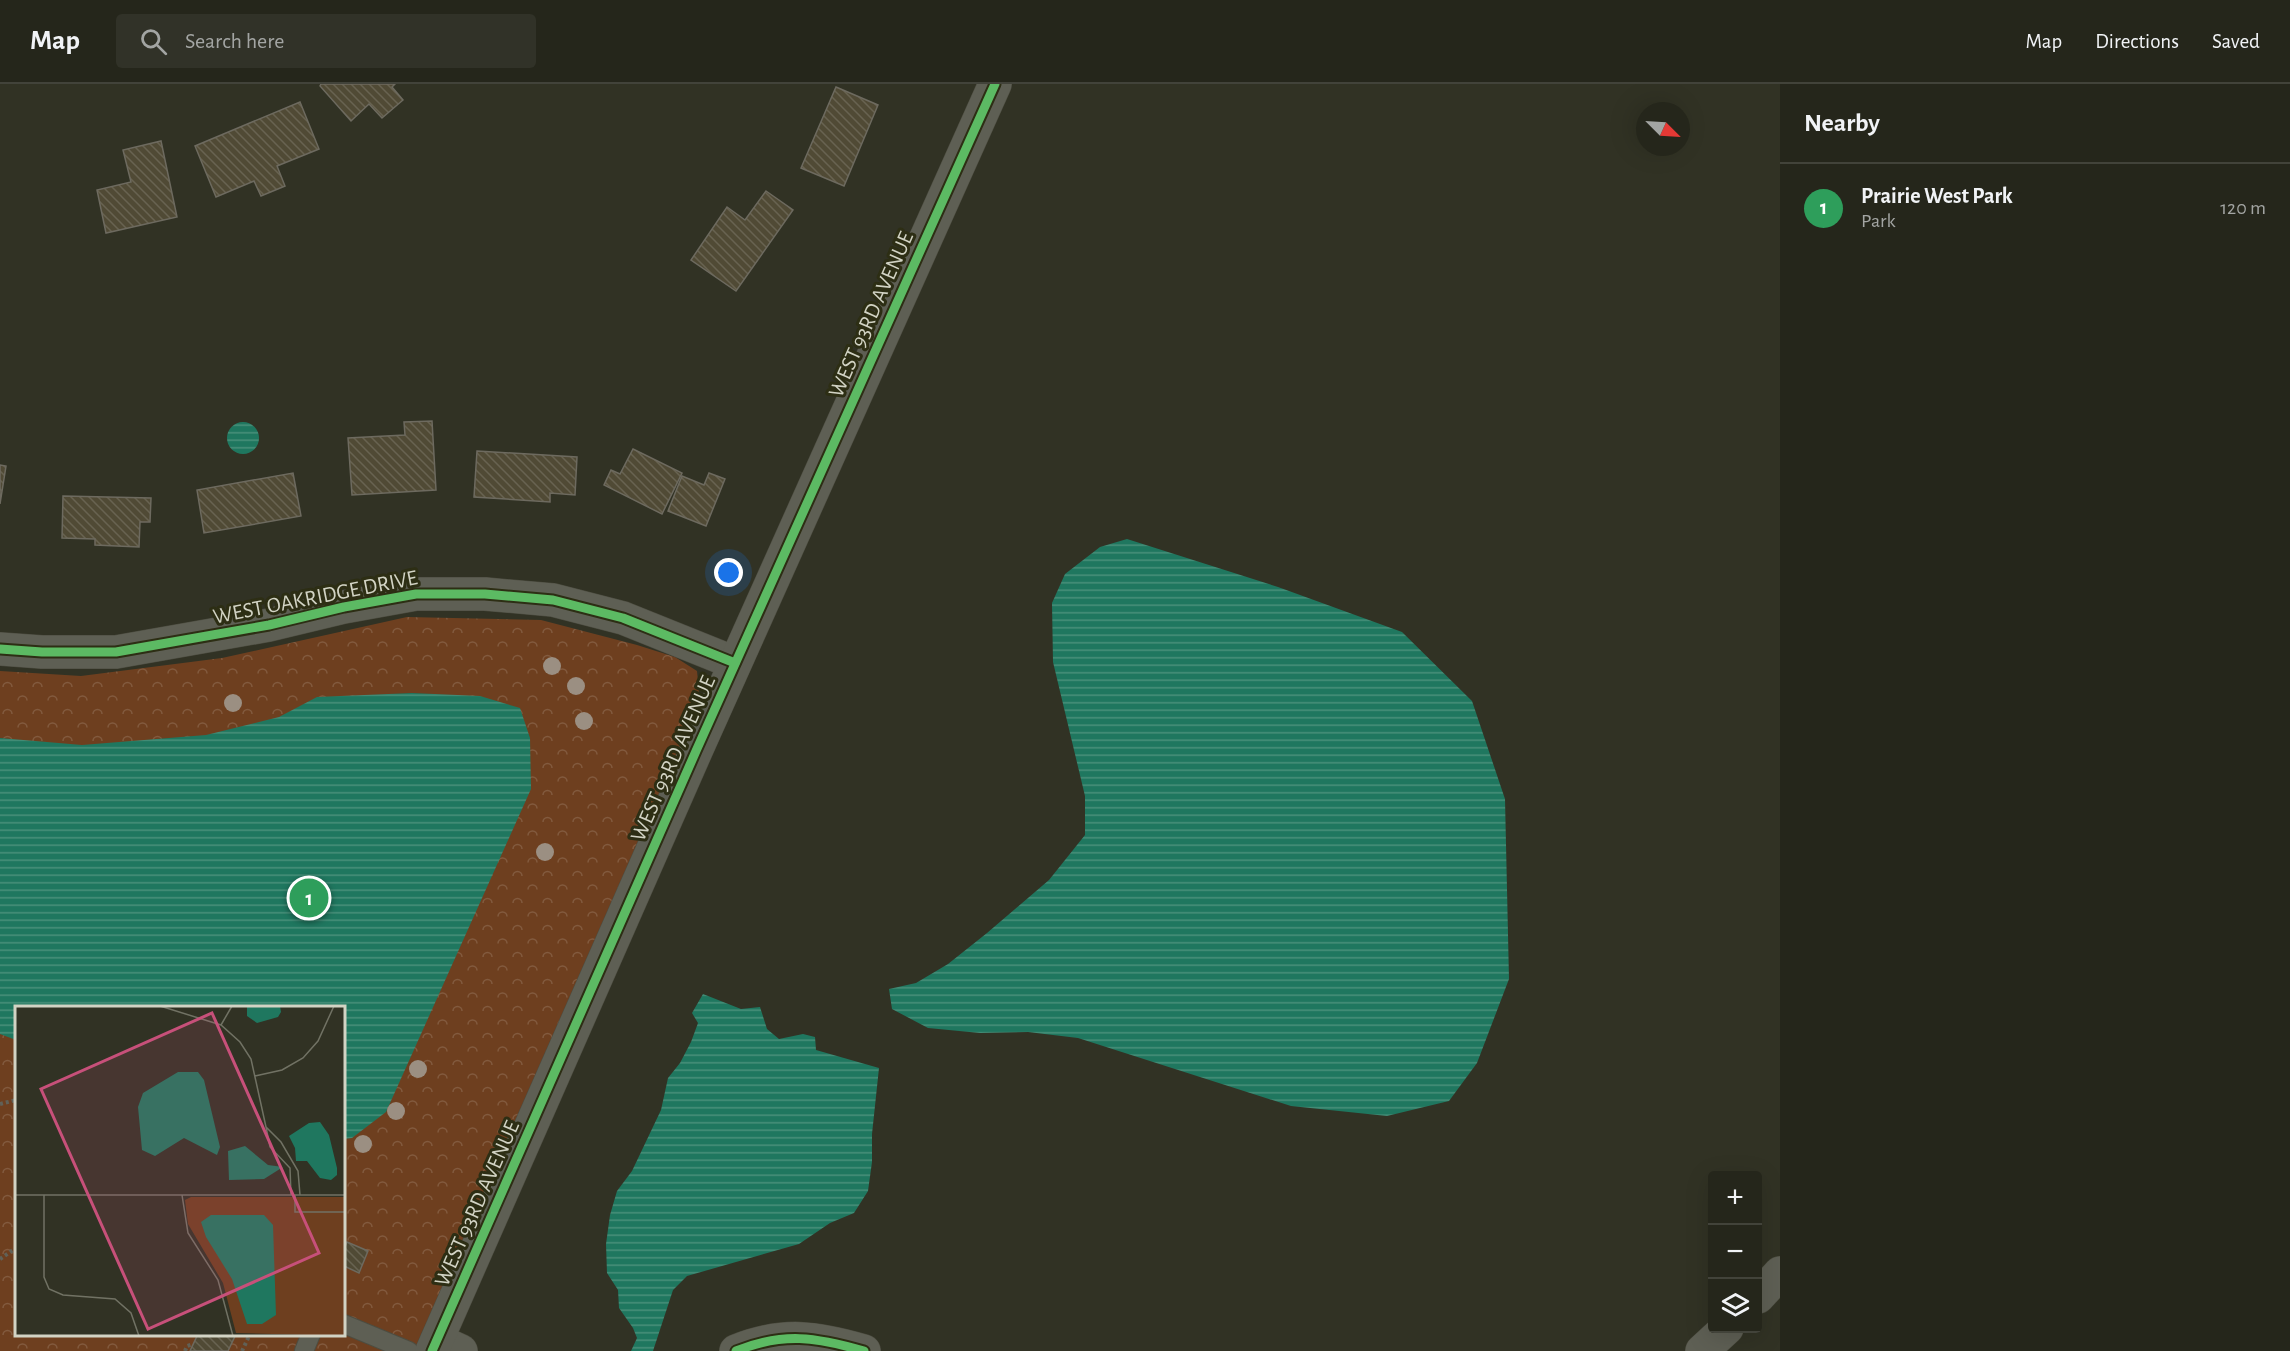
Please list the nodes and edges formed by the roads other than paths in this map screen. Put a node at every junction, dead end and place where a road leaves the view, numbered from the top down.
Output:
1 (995, 84) edge
2 (0, 649) edge
3 (735, 663) junction
4 (1780, 1273) edge
5 (1762, 1293) edge
6 (345, 1324) edge
7 (1722, 1333) edge
8 (311, 1336) edge
9 (435, 1348) edge
10 (745, 1350) edge
11 (304, 1351) edge
12 (864, 1351) edge
13 (1702, 1351) edge

1 - 3 street, WEST 93RD AVENUE
2 - 3 street, WEST OAKRIDGE DRIVE
3 - 9 street, WEST 93RD AVENUE
4 - 5 street
6 - 9 lane
7 - 13 street
8 - 11 lane
10 - 12 street

